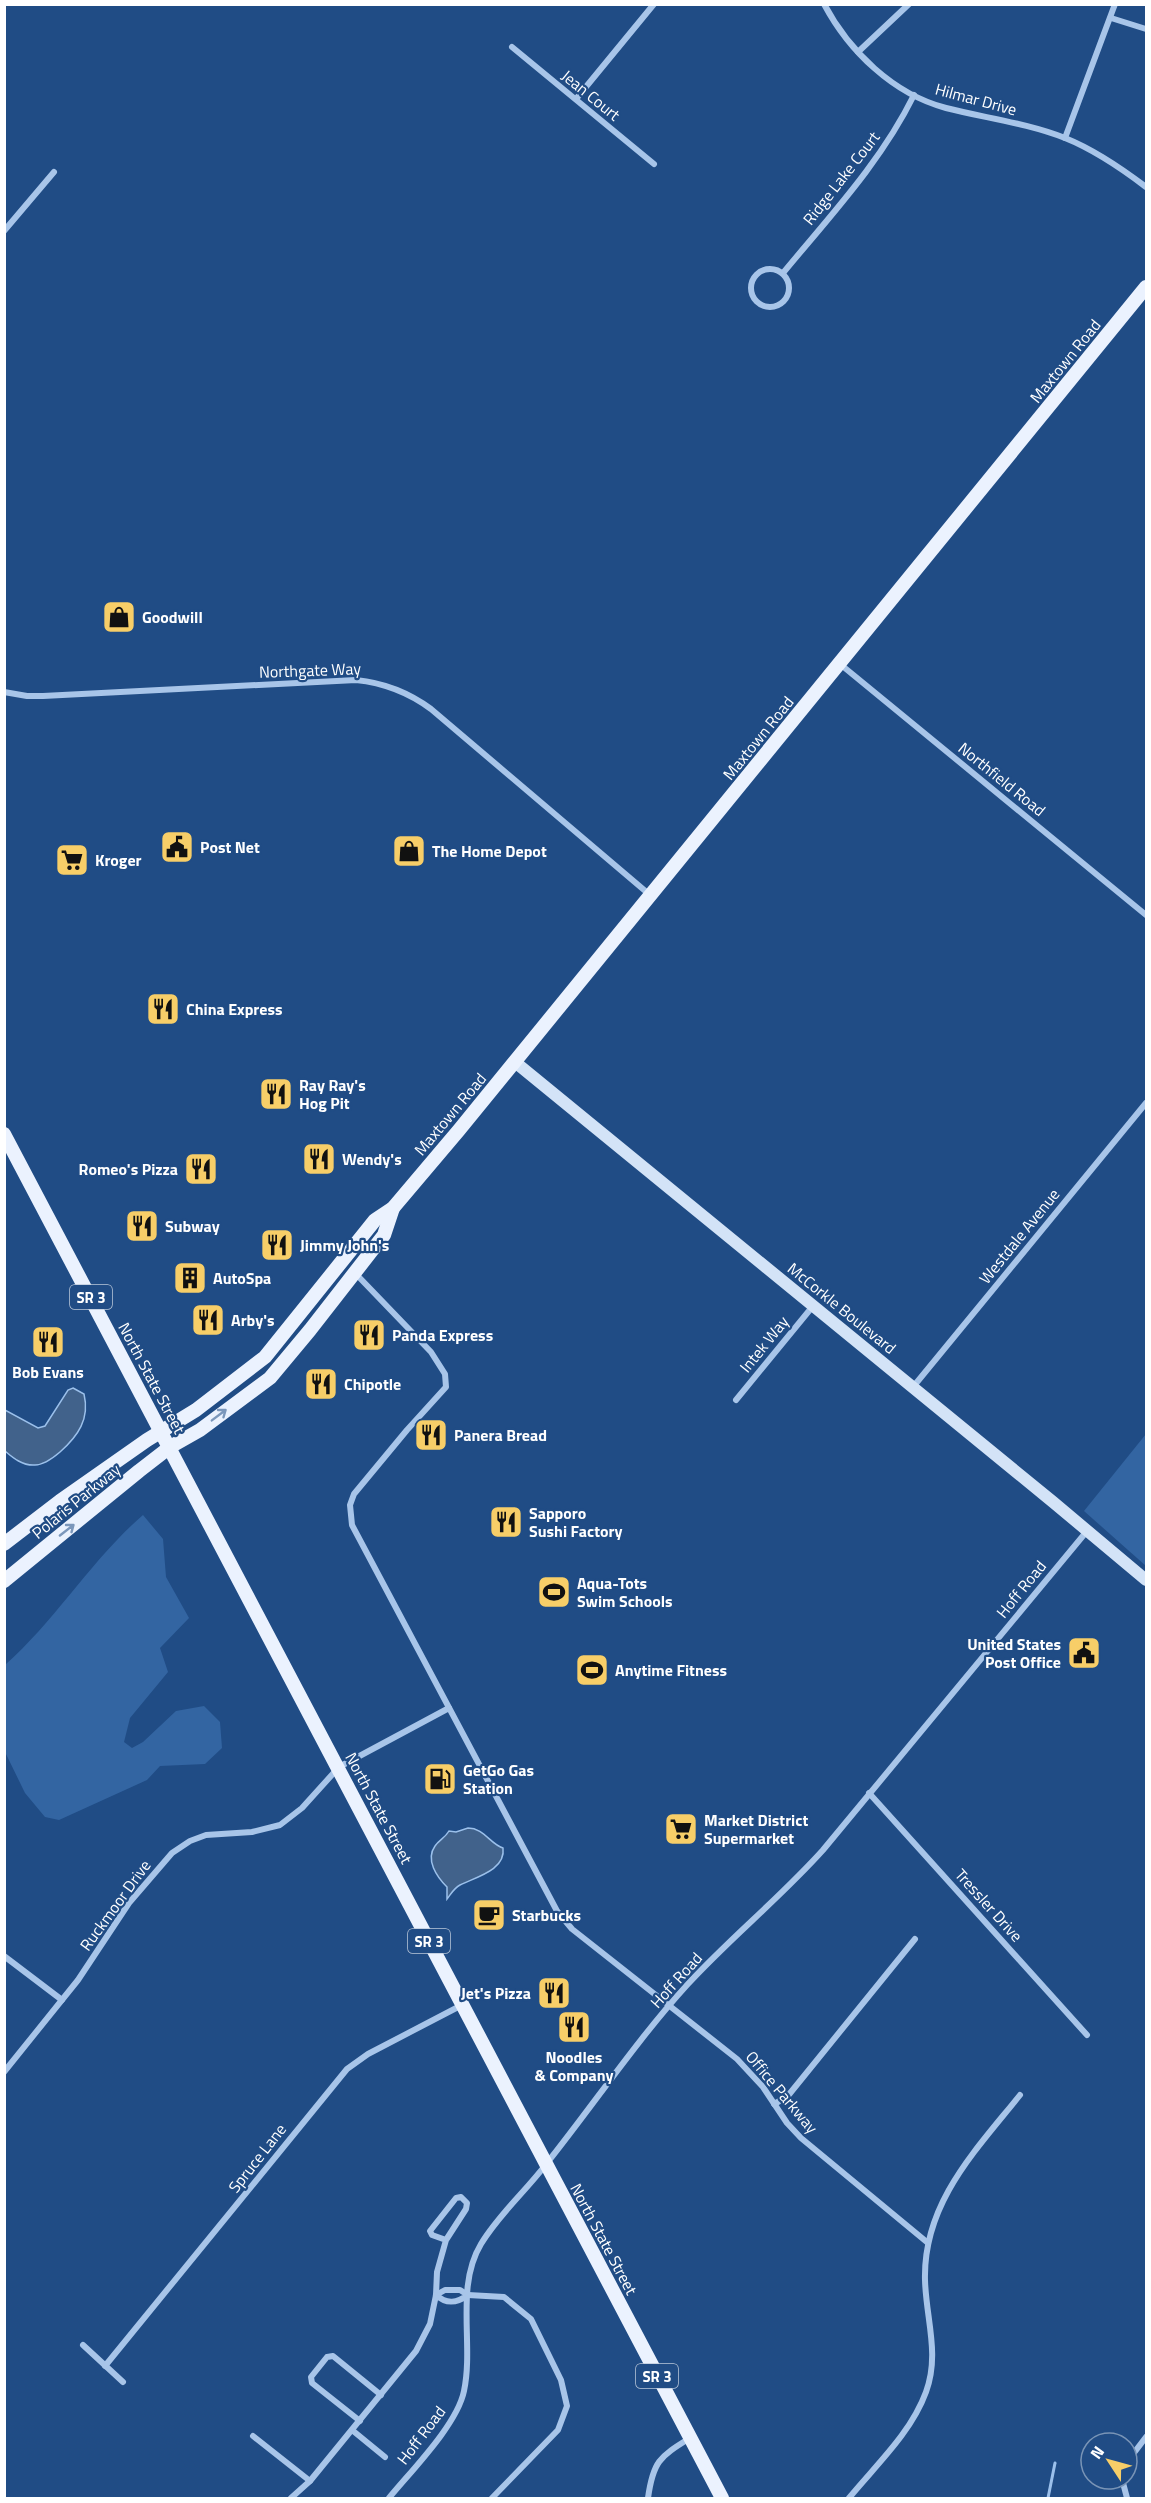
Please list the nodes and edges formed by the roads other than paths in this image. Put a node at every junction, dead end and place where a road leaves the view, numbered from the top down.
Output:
1 (654, 4) edge
2 (824, 4) edge
3 (909, 4) edge
4 (1115, 4) edge
5 (1111, 18) junction
6 (1146, 29) edge
7 (512, 46) dead end
8 (858, 52) junction
9 (914, 95) junction
10 (576, 99) junction
11 (1065, 138) junction
12 (654, 164) dead end
13 (54, 172) dead end
14 (1146, 187) edge
15 (4, 231) edge
16 (783, 273) junction
17 (1146, 287) edge
18 (840, 664) junction
19 (4, 692) edge
20 (651, 895) junction
21 (1146, 915) edge
22 (515, 1062) junction
23 (1146, 1103) edge
24 (4, 1134) edge
25 (393, 1208) junction
26 (346, 1256) junction
27 (354, 1272) junction
28 (813, 1306) junction
29 (310, 1330) junction
30 (913, 1387) junction
31 (736, 1400) dead end
32 (162, 1431) junction
33 (170, 1447) junction
34 (1088, 1530) junction
35 (4, 1544) edge
36 (1146, 1580) edge
37 (4, 1581) edge
38 (449, 1708) junction
39 (339, 1767) junction
40 (869, 1793) junction
41 (915, 1939) dead end
42 (4, 1956) edge
43 (62, 2000) junction
44 (462, 2004) junction
45 (670, 2006) junction
46 (1087, 2036) dead end
47 (4, 2072) edge
48 (1020, 2095) dead end
49 (774, 2104) junction
50 (546, 2166) junction
51 (446, 2240) junction
52 (928, 2243) junction
53 (436, 2295) junction
54 (468, 2295) junction
55 (86, 2347) dead end
56 (105, 2366) junction
57 (123, 2382) dead end
58 (381, 2395) junction
59 (360, 2421) junction
60 (352, 2430) junction
61 (253, 2436) dead end
62 (690, 2438) junction
63 (385, 2457) dead end
64 (310, 2481) junction
65 (291, 2499) edge
66 (389, 2499) edge
67 (492, 2499) edge
68 (648, 2499) edge
69 (722, 2499) edge
70 (849, 2499) edge

1 - 10 street
2 - 8 street, Hilmar Drive
3 - 8 street
4 - 5 street
5 - 6 street
5 - 11 street
7 - 10 street, Jean Court
8 - 9 street, Hilmar Drive
9 - 11 street, Hilmar Drive
9 - 16 street, Ridge Lake Court
10 - 12 street, Jean Court
11 - 14 street, Hilmar Drive
13 - 15 street
16 - 16 street
17 - 18 main road, Maxtown Road
18 - 20 main road, Maxtown Road
18 - 21 street, Northfield Road
19 - 20 street, Northgate Way
20 - 22 main road, Maxtown Road
22 - 25 main road, Maxtown Road
22 - 28 street, McCorkle Boulevard
23 - 30 street, Westdale Avenue
24 - 32 main road, North State Street / SR 3
25 - 26 main road, Maxtown Road
25 - 27 main road, Maxtown Road
26 - 29 main road
26 - 32 main road, Maxtown Road
27 - 29 main road, Maxtown Road
27 - 38 street, Office Parkway
28 - 30 street, McCorkle Boulevard
28 - 31 street, Intek Way
33 -> 29 main road, Maxtown Road
30 - 34 street, McCorkle Boulevard
32 - 33 main road, North State Street / SR 3
32 - 35 main road, Polaris Parkway
37 -> 33 main road, Polaris Parkway
33 - 39 main road, North State Street / SR 3
34 - 36 street, McCorkle Boulevard
34 - 40 street, Hoff Road
38 - 39 street, Ruckmoor Drive
38 - 45 street, Office Parkway
39 - 43 street, Ruckmoor Drive
39 - 44 main road, North State Street / SR 3
40 - 45 street, Hoff Road
40 - 46 street, Tressler Drive
41 - 49 street
42 - 43 street
43 - 47 street, Ruckmoor Drive
44 - 50 main road, North State Street / SR 3
44 - 56 street, Spruce Lane
45 - 49 street, Office Parkway
45 - 50 street, Hoff Road
48 - 52 street
49 - 52 street, Office Parkway
50 - 54 street, Hoff Road
50 - 62 main road, North State Street / SR 3
51 - 51 street
51 - 53 street
52 - 70 street
53 - 54 street
53 - 54 street
53 - 58 street
54 - 66 street, Hoff Road
54 - 67 street
55 - 56 street
56 - 57 street
58 - 59 street
58 - 59 street
59 - 60 street
60 - 63 street
60 - 64 street
61 - 64 street
62 - 68 street
62 - 69 main road, North State Street / SR 3
64 - 65 street

